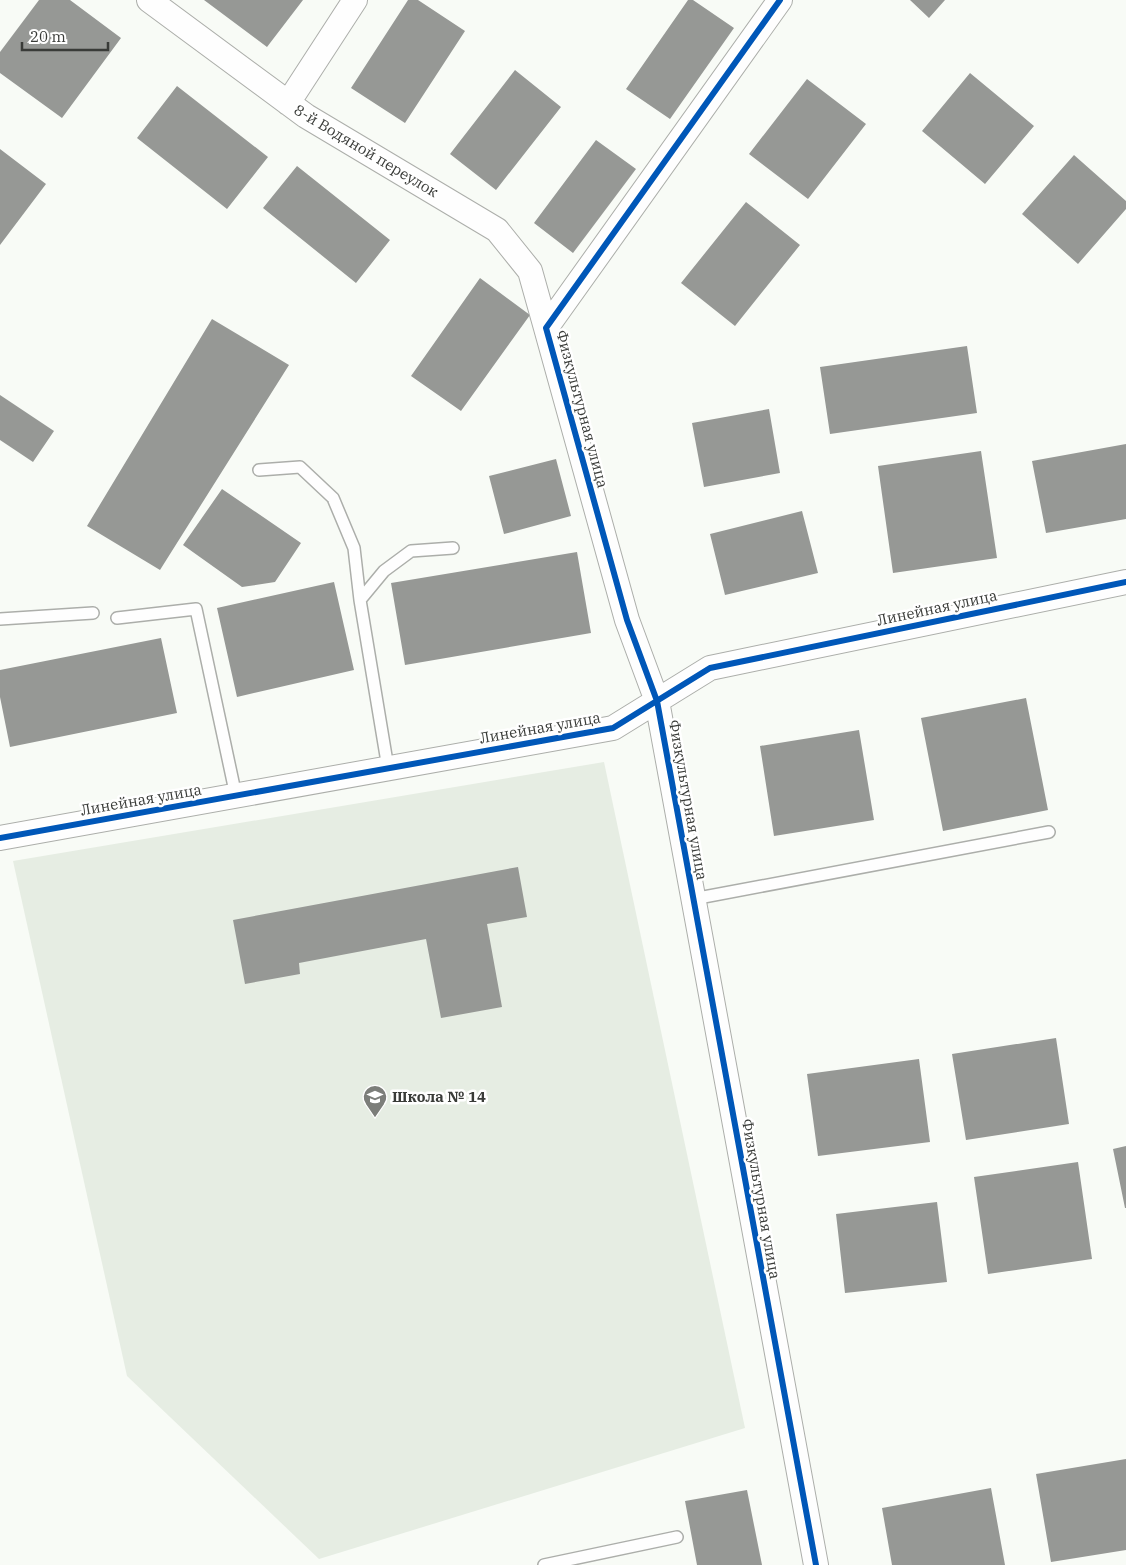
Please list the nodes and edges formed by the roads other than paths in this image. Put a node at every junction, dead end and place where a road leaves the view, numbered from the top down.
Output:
1 (149, 0) edge
2 (355, 0) edge
3 (780, 0) edge
4 (288, 103) junction
5 (546, 328) junction
6 (259, 470) dead end
7 (453, 548) dead end
8 (1126, 582) edge
9 (360, 600) junction
10 (93, 613) dead end
11 (117, 618) dead end
12 (0, 619) edge
13 (656, 701) junction
14 (388, 768) junction
15 (236, 796) junction
16 (1049, 832) dead end
17 (0, 838) edge
18 (693, 899) junction
19 (677, 1537) dead end
20 (544, 1565) edge
21 (816, 1565) edge

1 - 4 street, 8-й Водяной переулок
2 - 4 street
3 - 5 street, Физкультурная улица
4 - 5 street, 8-й Водяной переулок
5 - 13 street, Физкультурная улица
6 - 9 lane
7 - 9 lane
8 - 13 street, Линейная улица
9 - 14 lane
10 - 12 lane
11 - 15 lane
13 - 14 street, Линейная улица
13 - 18 street, Физкультурная улица
14 - 15 street, Линейная улица
15 - 17 street, Линейная улица
16 - 18 lane
18 - 21 street, Физкультурная улица
19 - 20 lane

